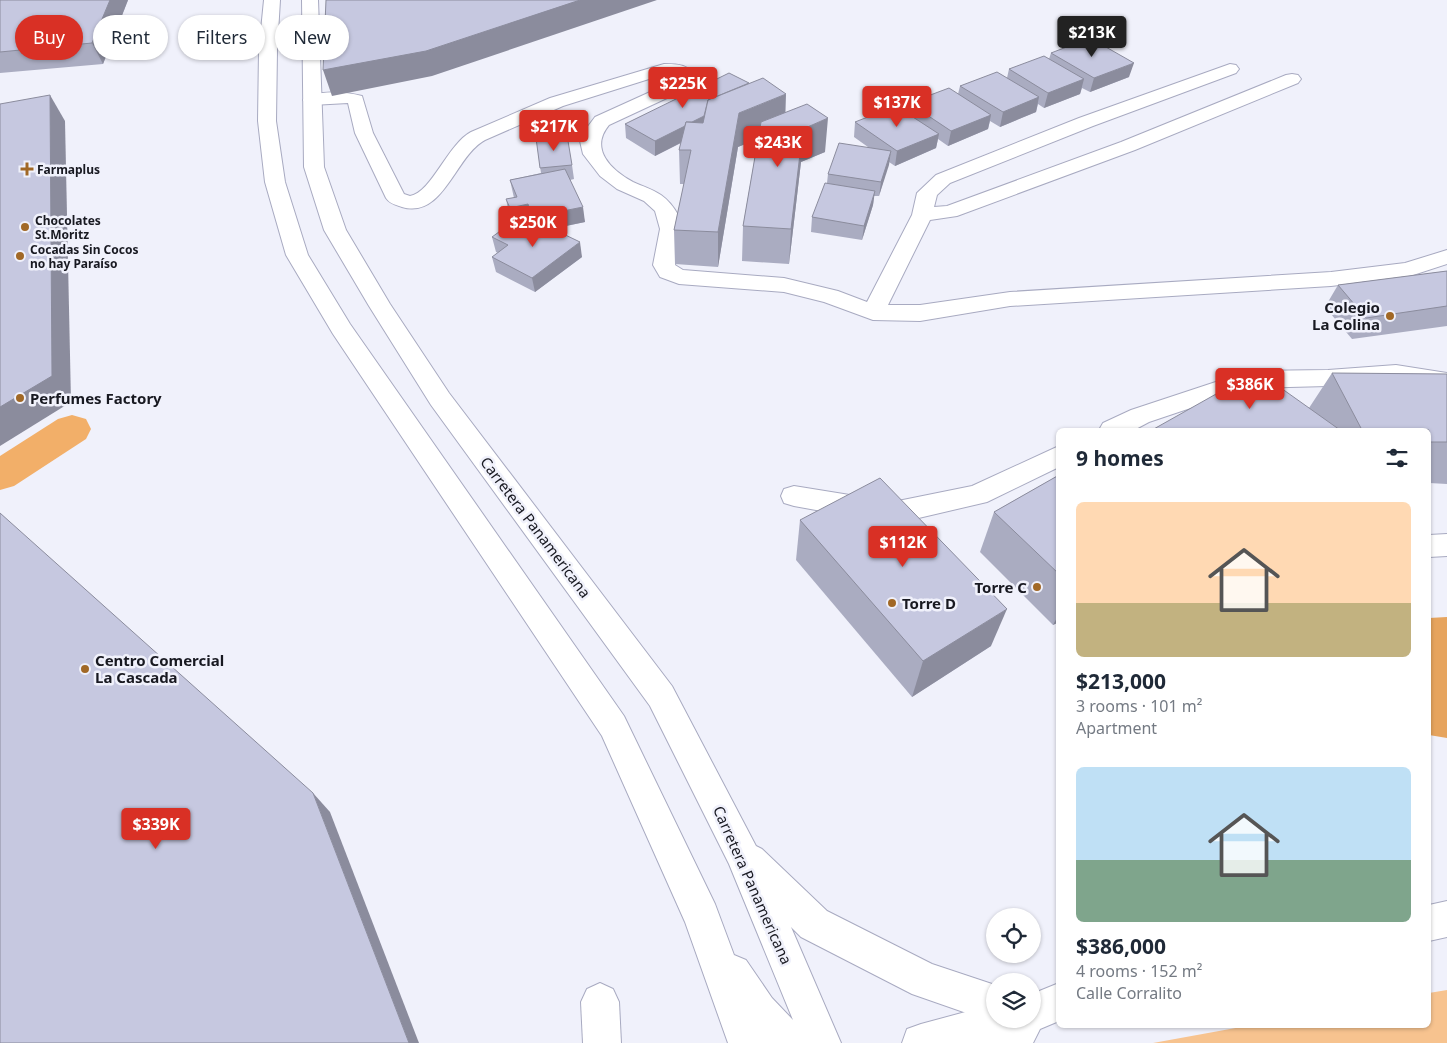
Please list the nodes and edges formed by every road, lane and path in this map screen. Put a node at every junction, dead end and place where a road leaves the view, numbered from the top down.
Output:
1 (272, 0) edge
2 (310, 0) edge
3 (1230, 69) dead end
4 (1292, 79) dead end
5 (312, 100) junction
6 (922, 215) junction
7 (1447, 257) edge
8 (873, 312) junction
9 (1447, 382) edge
10 (1116, 428) edge
11 (1056, 457) edge
12 (794, 496) dead end
13 (1447, 545) edge
14 (1431, 546) edge
15 (741, 852) junction
16 (702, 917) junction
17 (1447, 919) edge
18 (1431, 922) edge
19 (986, 1001) edge
20 (600, 1002) dead end
21 (1056, 1003) edge
22 (1041, 1009) edge
23 (986, 1026) edge
24 (1020, 1028) edge
25 (602, 1043) edge
26 (747, 1043) edge
27 (791, 1043) edge
28 (822, 1043) edge
29 (921, 1043) edge
30 (1012, 1043) edge

1 - 16 street
2 - 5 street, Carretera Panamericana
3 - 6 street
4 - 6 street
5 - 8 street
5 - 15 street, Carretera Panamericana
6 - 8 street
7 - 8 street
9 - 10 street
11 - 12 street
13 - 14 street
15 - 19 street
15 - 28 street, Carretera Panamericana
16 - 26 street
16 - 27 street
17 - 18 street
20 - 25 street
21 - 22 street
23 - 29 street
24 - 30 street

